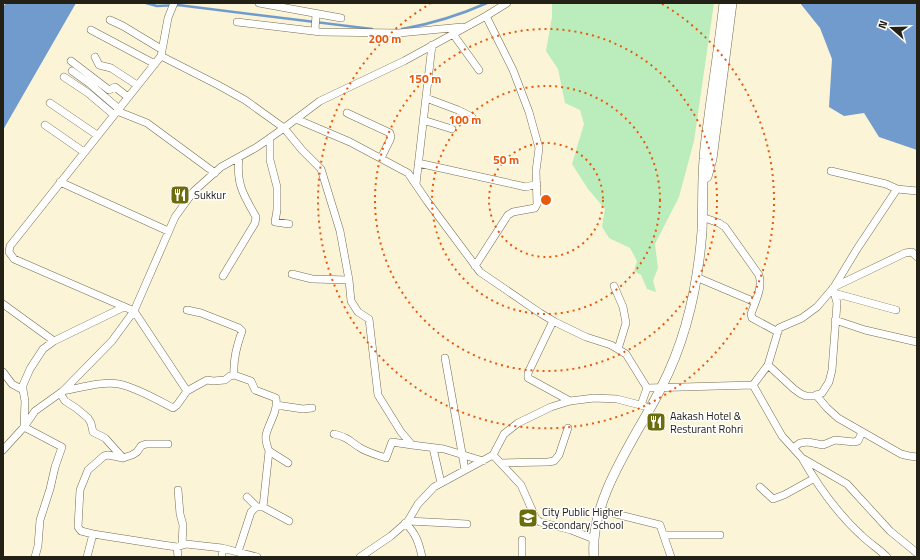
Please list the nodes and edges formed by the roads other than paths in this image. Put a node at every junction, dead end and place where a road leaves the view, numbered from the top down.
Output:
1 (174, 3) edge
2 (258, 3) edge
3 (507, 3) edge
4 (724, 3) edge
5 (732, 3) edge
6 (316, 16) junction
7 (486, 16) junction
8 (341, 18) dead end
9 (110, 20) dead end
10 (237, 22) dead end
11 (467, 26) junction
12 (315, 29) junction
13 (92, 30) dead end
14 (453, 34) junction
15 (432, 45) junction
16 (161, 53) junction
17 (95, 58) dead end
18 (71, 61) dead end
19 (155, 64) junction
20 (479, 70) dead end
21 (72, 71) dead end
22 (64, 78) dead end
23 (138, 85) junction
24 (128, 97) junction
25 (426, 98) junction
26 (50, 104) dead end
27 (117, 111) junction
28 (346, 112) dead end
29 (472, 117) dead end
30 (296, 119) junction
31 (423, 120) junction
32 (45, 125) dead end
33 (284, 128) junction
34 (452, 129) dead end
35 (97, 135) junction
36 (270, 138) junction
37 (84, 152) junction
38 (239, 157) junction
39 (381, 158) junction
40 (418, 163) junction
41 (831, 171) dead end
42 (215, 172) junction
43 (60, 182) junction
44 (416, 184) junction
45 (537, 184) junction
46 (898, 189) junction
47 (917, 191) edge
48 (702, 194) junction
49 (702, 217) junction
50 (289, 224) dead end
51 (168, 231) junction
52 (6, 244) edge
53 (917, 257) edge
54 (475, 266) junction
55 (292, 274) dead end
56 (223, 276) dead end
57 (696, 277) junction
58 (349, 280) junction
59 (614, 286) dead end
60 (834, 289) junction
61 (755, 302) junction
62 (3, 304) edge
63 (124, 307) junction
64 (187, 310) dead end
65 (896, 310) dead end
66 (134, 311) junction
67 (835, 320) junction
68 (553, 321) junction
69 (778, 332) junction
70 (54, 341) junction
71 (917, 342) edge
72 (618, 349) junction
73 (445, 358) dead end
74 (768, 365) junction
75 (3, 372) edge
76 (234, 375) junction
77 (753, 385) junction
78 (647, 388) junction
79 (661, 388) junction
80 (23, 390) junction
81 (187, 391) junction
82 (61, 392) junction
83 (816, 395) junction
84 (570, 401) junction
85 (276, 405) junction
86 (646, 406) junction
87 (312, 408) dead end
88 (24, 427) junction
89 (568, 428) dead end
90 (862, 432) junction
91 (334, 434) dead end
92 (168, 444) dead end
93 (412, 445) junction
94 (433, 448) junction
95 (793, 448) junction
96 (3, 450) edge
97 (269, 451) junction
98 (464, 455) junction
99 (493, 455) junction
100 (917, 456) edge
101 (123, 458) junction
102 (802, 458) junction
103 (483, 461) junction
104 (288, 463) dead end
105 (501, 463) junction
106 (465, 470) junction
107 (813, 479) junction
108 (441, 483) junction
109 (760, 487) dead end
110 (178, 490) dead end
111 (247, 497) dead end
112 (260, 507) junction
113 (600, 510) junction
114 (289, 521) dead end
115 (407, 522) junction
116 (467, 524) dead end
117 (92, 534) junction
118 (664, 535) junction
119 (720, 535) dead end
120 (594, 539) junction
121 (522, 540) dead end
122 (180, 546) junction
123 (222, 548) junction
124 (238, 552) junction
125 (917, 553) edge
126 (35, 557) edge
127 (87, 557) edge
128 (178, 557) edge
129 (222, 557) edge
130 (257, 557) edge
131 (360, 557) edge
132 (422, 557) edge
133 (522, 557) edge
134 (594, 557) edge
135 (671, 557) edge
136 (888, 557) edge

1 - 16 street
2 - 6 street
3 - 7 street
4 - 48 main road
5 - 48 main road
6 - 8 street
6 - 12 street
7 - 11 street
7 - 45 street
9 - 16 street
10 - 12 street
11 - 12 street
11 - 14 street
13 - 19 street
14 - 15 street
14 - 20 street
15 - 25 street
15 - 30 street
16 - 19 street
16 - 33 street
17 - 23 street
18 - 24 street
19 - 23 street
21 - 27 street
22 - 27 street
23 - 24 street
24 - 27 street
25 - 29 street
25 - 31 street
26 - 35 street
27 - 35 street
27 - 42 street
28 - 39 street
30 - 33 street
30 - 39 street
31 - 34 street
31 - 40 street
32 - 37 street
33 - 36 street
33 - 58 street
35 - 37 street
36 - 38 street
36 - 50 street
37 - 43 street
38 - 42 street
38 - 56 street
39 - 44 street
40 - 44 street
40 - 45 street
41 - 46 street
42 - 51 street
43 - 51 street
43 - 52 street
44 - 54 street
45 - 54 street
46 - 47 street
46 - 60 street
48 - 49 main road
49 - 57 main road
49 - 61 street
51 - 66 street
52 - 63 street
53 - 60 street
54 - 68 street
55 - 58 street
57 - 61 street
57 - 79 main road
58 - 93 street
59 - 72 street
60 - 65 street
60 - 67 street
60 - 69 street
61 - 69 street
62 - 70 street
63 - 66 street
63 - 70 street
64 - 76 street
66 - 81 street
66 - 82 street
67 - 71 street
67 - 83 street
68 - 72 street
68 - 84 street
69 - 74 street
70 - 80 street
72 - 78 street
73 - 98 street
74 - 77 street
74 - 83 street
75 - 80 street
76 - 81 street
76 - 85 street
77 - 79 street
77 - 95 street
78 - 79 street
78 - 86 street
79 - 86 main road
80 - 88 street
81 - 82 street
82 - 88 street
82 - 101 street
83 - 90 street
84 - 86 street
84 - 99 street
85 - 87 street
85 - 97 street
86 - 113 main road
88 - 96 street
88 - 126 street
89 - 105 street
90 - 95 street
90 - 100 street
91 - 93 street
92 - 101 street
93 - 94 street
94 - 98 street
94 - 108 street
95 - 102 street
97 - 104 street
97 - 112 street
98 - 103 street
98 - 106 street
99 - 103 street
99 - 105 street
101 - 117 street
102 - 107 street
102 - 125 street
103 - 106 street
105 - 120 street
106 - 108 street
107 - 109 street
107 - 136 street
108 - 115 street
110 - 122 street
111 - 112 street
112 - 114 street
112 - 124 street
113 - 118 street
113 - 120 main road
115 - 116 street
115 - 131 street
115 - 132 street
117 - 122 street
117 - 127 street
118 - 119 street
118 - 135 street
120 - 134 main road
121 - 133 street
122 - 123 street
122 - 128 street
123 - 124 street
123 - 129 street
124 - 130 street

